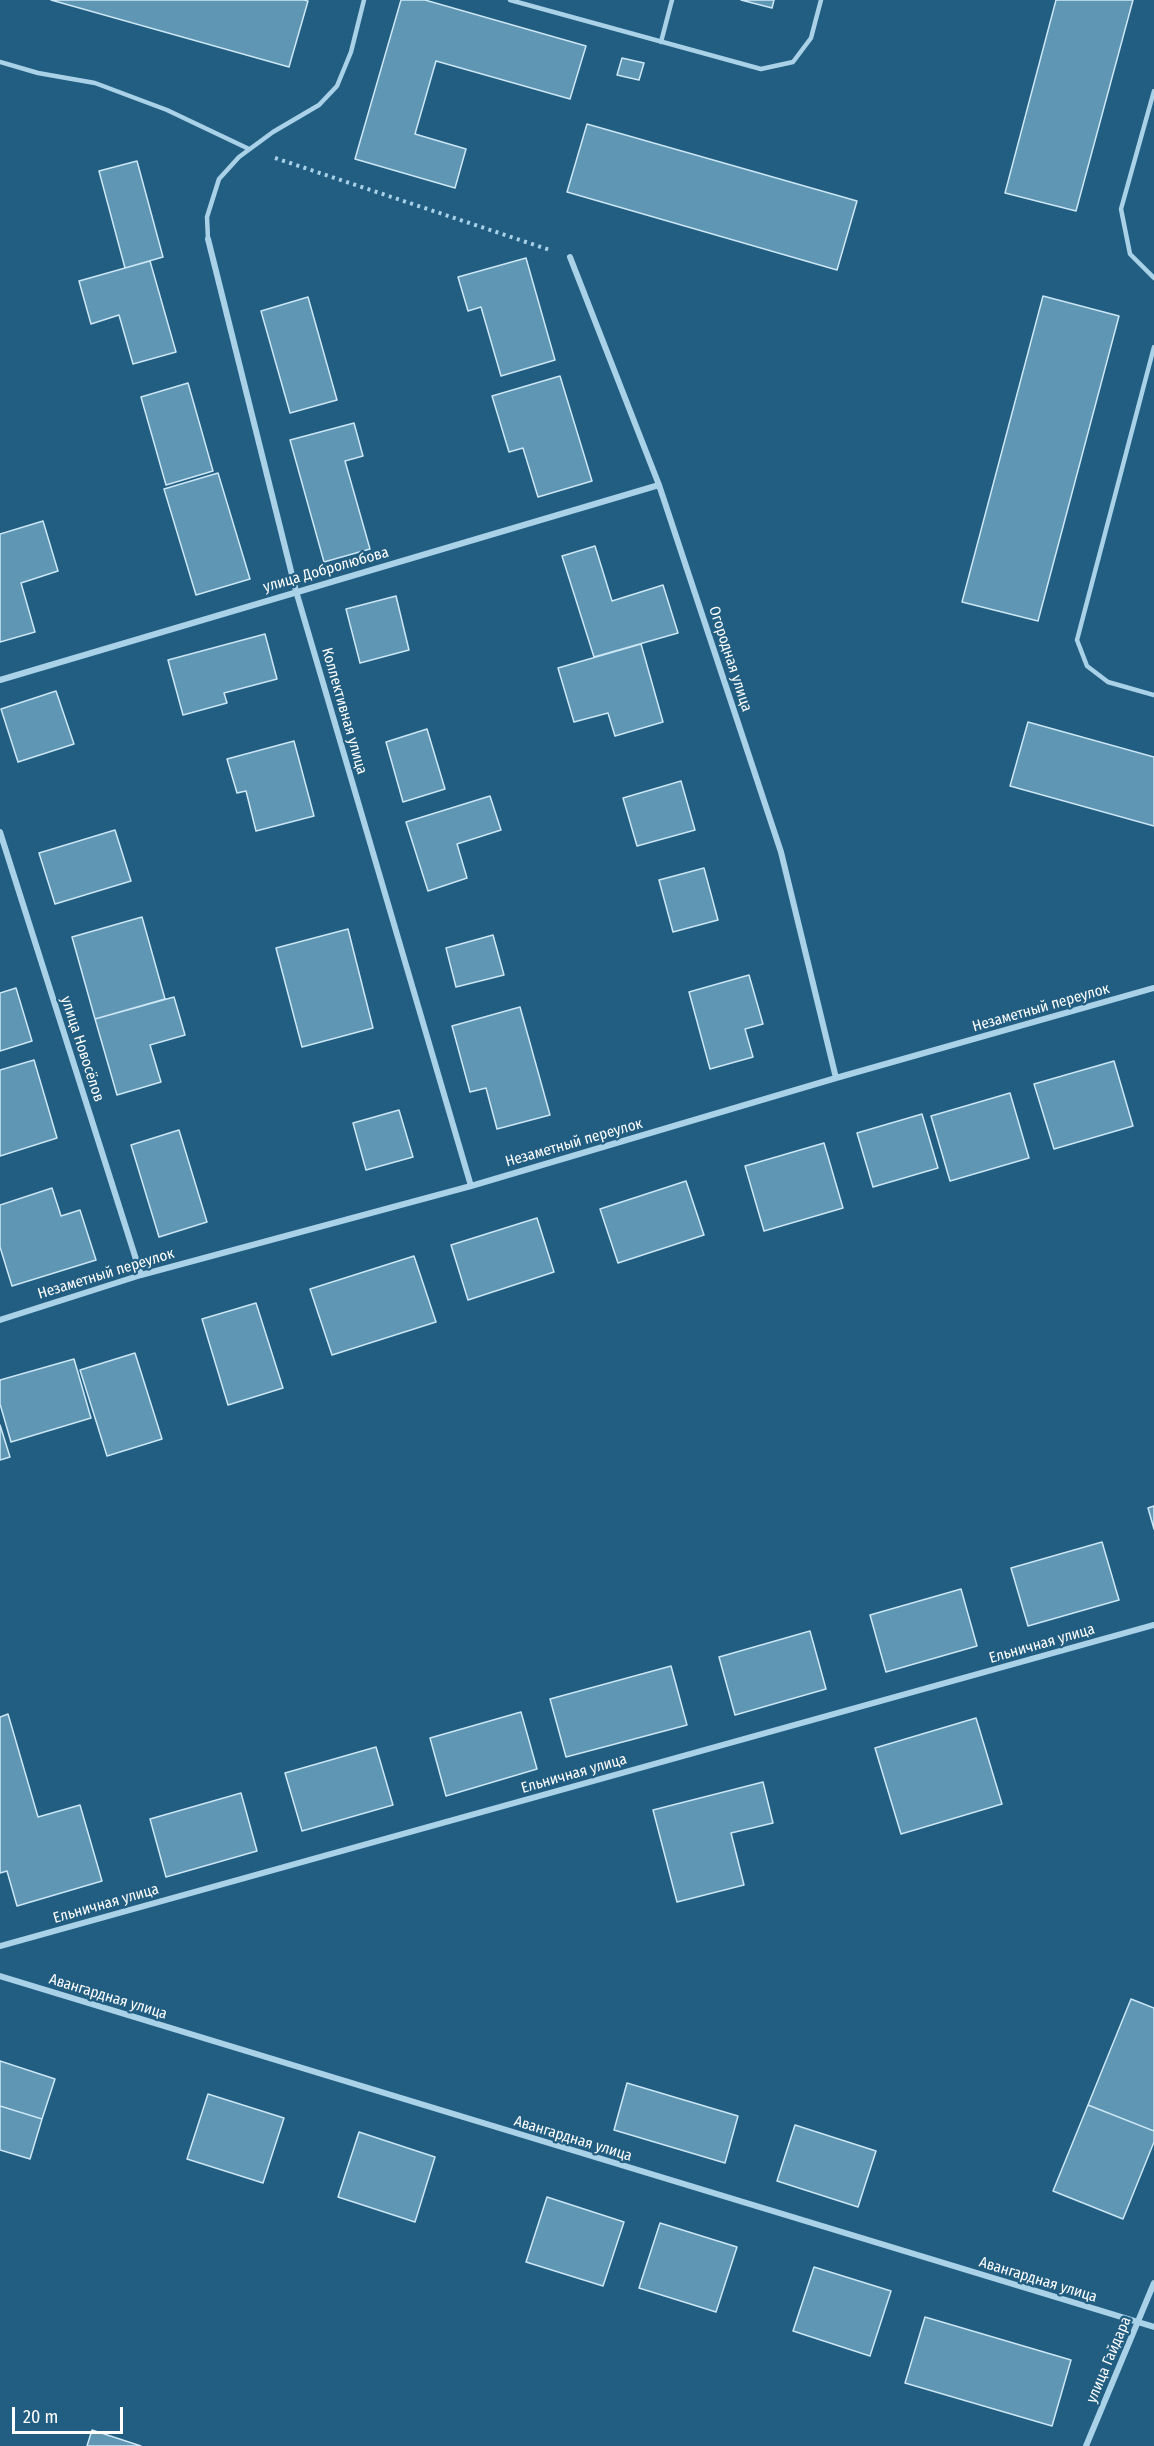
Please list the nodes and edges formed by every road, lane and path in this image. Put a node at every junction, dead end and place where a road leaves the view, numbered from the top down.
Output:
1 (364, 0) edge
2 (510, 0) edge
3 (672, 0) edge
4 (821, 0) edge
5 (662, 42) junction
6 (0, 62) edge
7 (1154, 91) edge
8 (249, 149) junction
9 (208, 240) joint
10 (570, 257) joint
11 (1154, 278) edge
12 (1154, 347) edge
13 (659, 484) junction
14 (296, 591) junction
15 (0, 680) edge
16 (1154, 694) edge
17 (0, 832) edge
18 (1154, 988) edge
19 (836, 1078) junction
20 (471, 1186) junction
21 (141, 1275) junction
22 (0, 1320) edge
23 (1154, 1625) edge
24 (0, 1946) edge
25 (0, 1976) edge
26 (1154, 2283) edge
27 (1138, 2324) junction
28 (1154, 2327) edge
29 (1086, 2446) edge

1 - 8 lane
2 - 5 lane
3 - 5 lane
4 - 5 lane
6 - 8 lane
7 - 11 lane
8 - 9 lane
8 - 10 path
9 - 14 street, Коллективная улица
10 - 13 street, Огородная улица
12 - 16 lane
13 - 14 street, улица Добролюбова
13 - 19 street, Огородная улица
14 - 15 street, улица Добролюбова
14 - 20 street, Коллективная улица
17 - 21 street, улица Новосёлов
18 - 19 street, Незаметный переулок
19 - 20 street, Незаметный переулок
20 - 21 street, Незаметный переулок
21 - 22 street, Незаметный переулок
23 - 24 street, Ельничная улица
25 - 27 street, Авангардная улица
26 - 27 street, улица Гайдара
27 - 28 street, Авангардная улица
27 - 29 street, улица Гайдара

